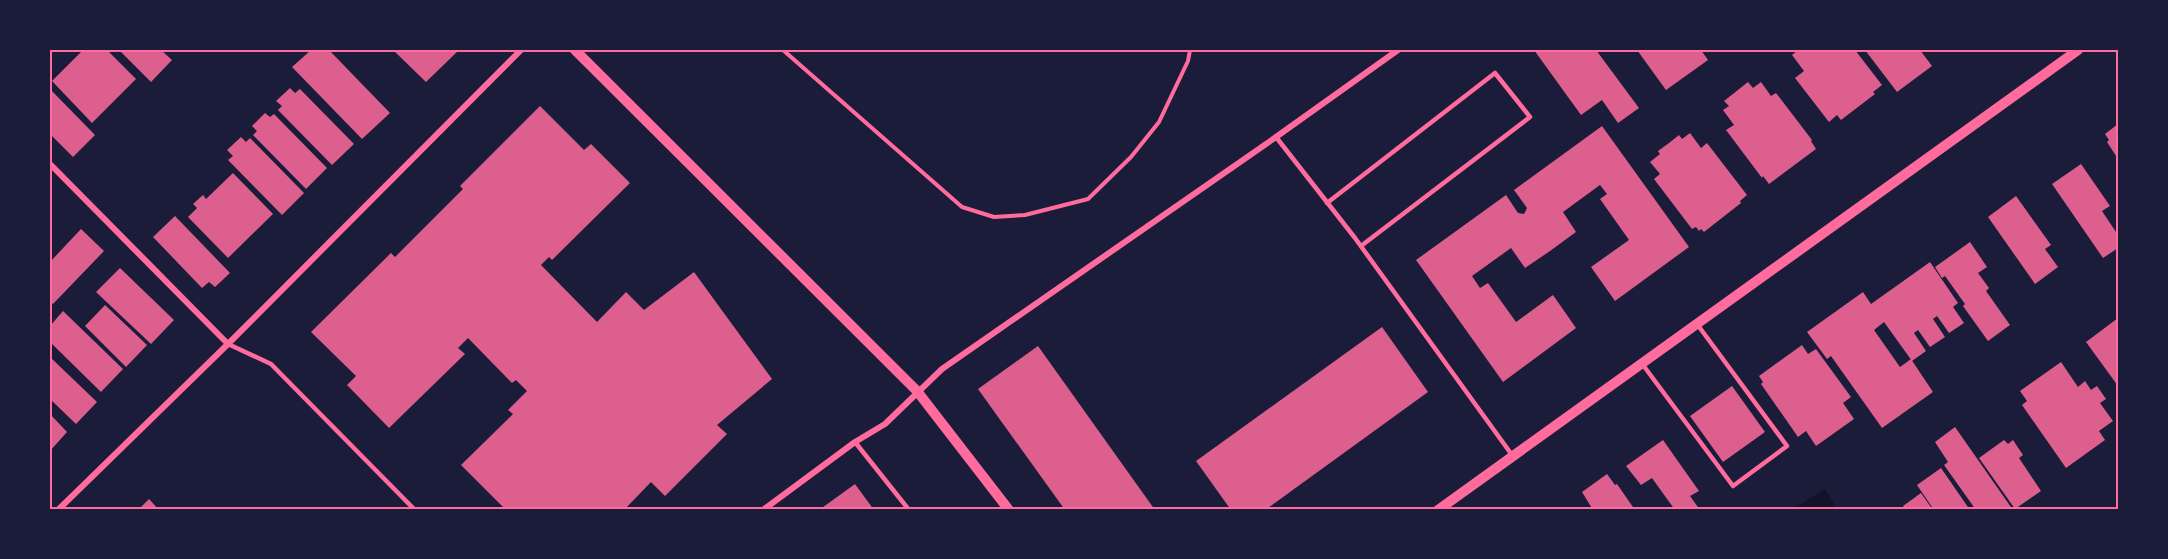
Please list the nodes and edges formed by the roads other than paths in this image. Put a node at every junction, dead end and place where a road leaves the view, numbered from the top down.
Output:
1 (521, 50) edge
2 (574, 50) edge
3 (1398, 50) edge
4 (2078, 50) edge
5 (1276, 137) junction
6 (50, 164) edge
7 (1327, 203) junction
8 (1361, 246) junction
9 (1696, 323) junction
10 (228, 344) junction
11 (1641, 363) junction
12 (917, 391) junction
13 (855, 442) junction
14 (1512, 455) junction
15 (58, 510) edge
16 (415, 510) edge
17 (763, 510) edge
18 (909, 510) edge
19 (1009, 510) edge
20 (1438, 510) edge

1 - 10 street
2 - 12 street
3 - 5 street
4 - 9 street
5 - 7 lane
5 - 12 street
6 - 10 street
7 - 8 lane
7 - 8 lane
8 - 14 lane
9 - 11 street
9 - 11 lane
10 - 15 street
10 - 16 lane
11 - 14 street
12 - 13 street
12 - 19 street
13 - 17 street
13 - 18 lane
14 - 20 street

